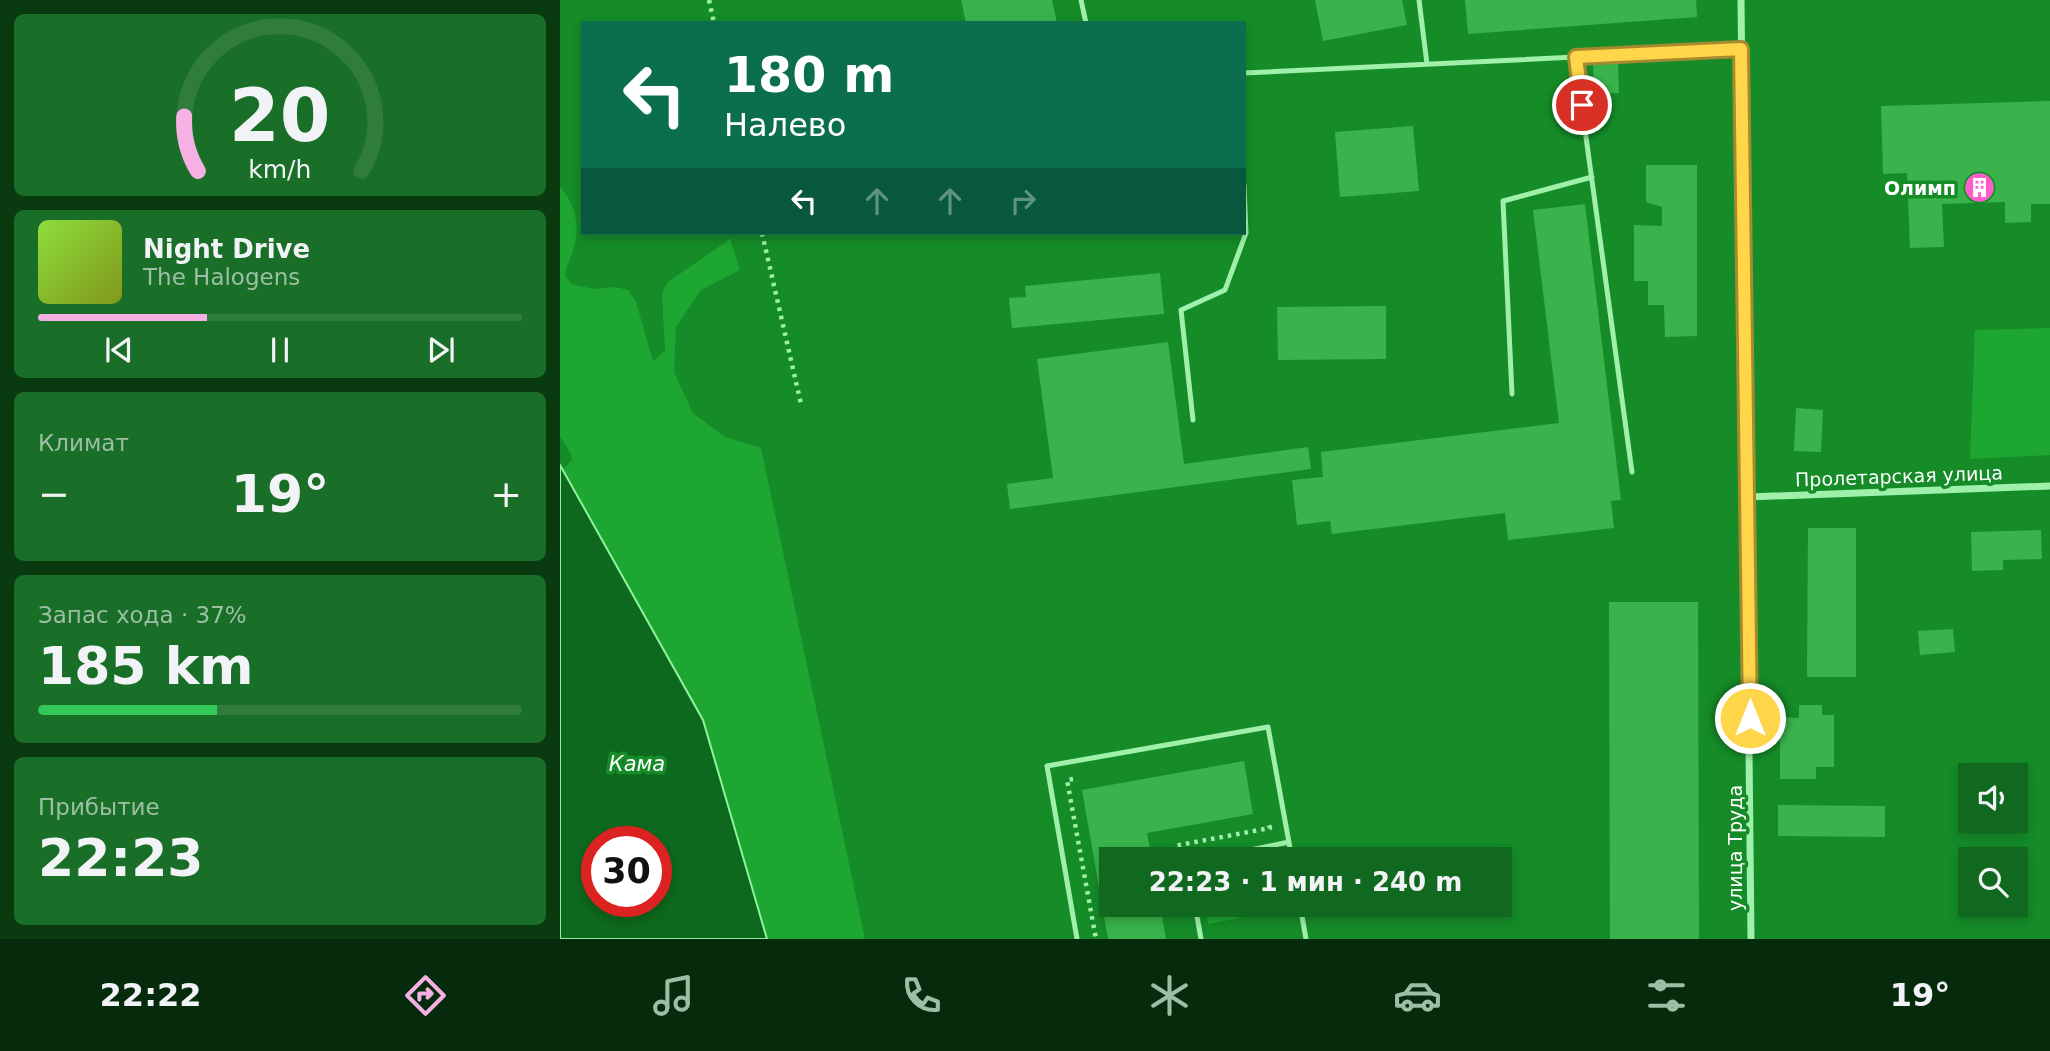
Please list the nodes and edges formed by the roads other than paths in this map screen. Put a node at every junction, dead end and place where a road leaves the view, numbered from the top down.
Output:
1 (1081, 0) edge
2 (1419, 0) edge
3 (1741, 0) edge
4 (1086, 21) edge
5 (1741, 49) junction
6 (1576, 57) junction
7 (1427, 64) junction
8 (1246, 73) edge
9 (1592, 177) junction
10 (1245, 235) edge
11 (1512, 394) dead end
12 (1193, 421) dead end
13 (1632, 472) dead end
14 (2050, 486) edge
15 (1748, 497) junction
16 (1289, 842) junction
17 (1265, 847) edge
18 (1290, 847) edge
19 (1197, 917) edge
20 (1302, 917) edge
21 (1077, 939) edge
22 (1201, 939) edge
23 (1306, 939) edge
24 (1751, 939) edge

1 - 4 lane
2 - 7 lane
3 - 5 street, улица Труда
5 - 6 lane
5 - 15 street, улица Труда
6 - 7 lane
6 - 9 lane
7 - 8 lane
9 - 11 lane
9 - 13 lane
10 - 12 lane
14 - 15 street, Пролетарская улица
15 - 24 street, улица Труда
16 - 17 lane
16 - 18 lane
16 - 21 lane
19 - 22 lane
20 - 23 lane

